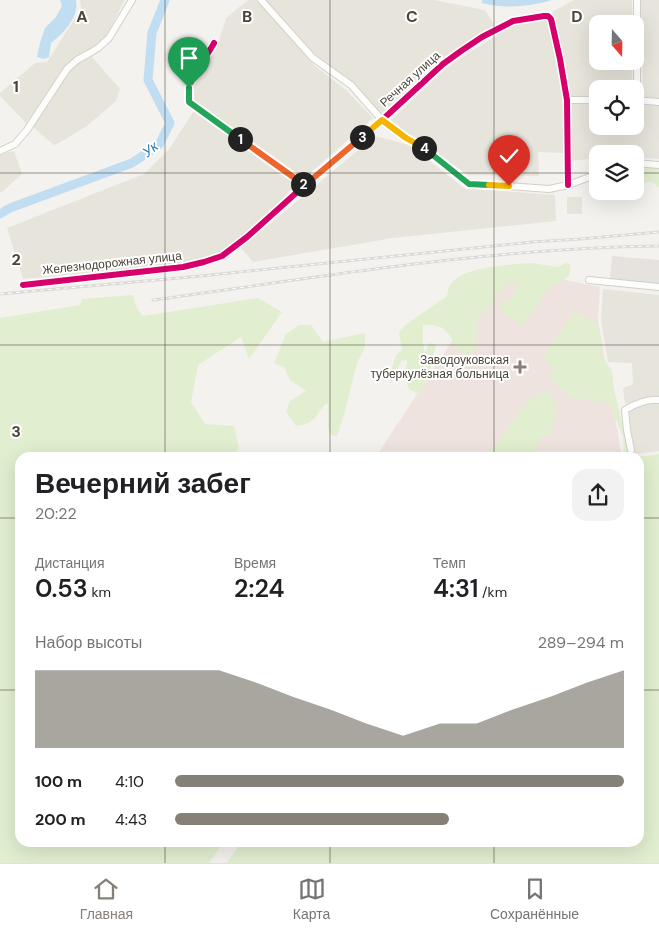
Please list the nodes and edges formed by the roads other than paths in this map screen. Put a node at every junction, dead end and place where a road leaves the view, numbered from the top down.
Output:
1 (132, 0) edge
2 (261, 0) edge
3 (637, 0) edge
4 (214, 43) dead end
5 (636, 80) edge
6 (567, 100) junction
7 (589, 100) edge
8 (644, 101) edge
9 (659, 102) edge
10 (382, 120) junction
11 (0, 151) edge
12 (644, 164) edge
13 (659, 165) edge
14 (589, 177) edge
15 (568, 184) junction
16 (305, 185) junction
17 (204, 262) joint
18 (589, 280) dead end
19 (23, 285) dead end
20 (659, 287) edge
21 (659, 400) edge
22 (631, 450) dead end

1 - 11 street
2 - 10 street
3 - 5 street
4 - 16 street
6 - 7 street
6 - 10 street, Речная улица
6 - 15 street
8 - 9 street
10 - 15 street
10 - 16 street, Речная улица
12 - 13 street
14 - 15 street
16 - 17 street, Речная улица
17 - 19 street, Железнодорожная улица
18 - 20 street
21 - 22 street

